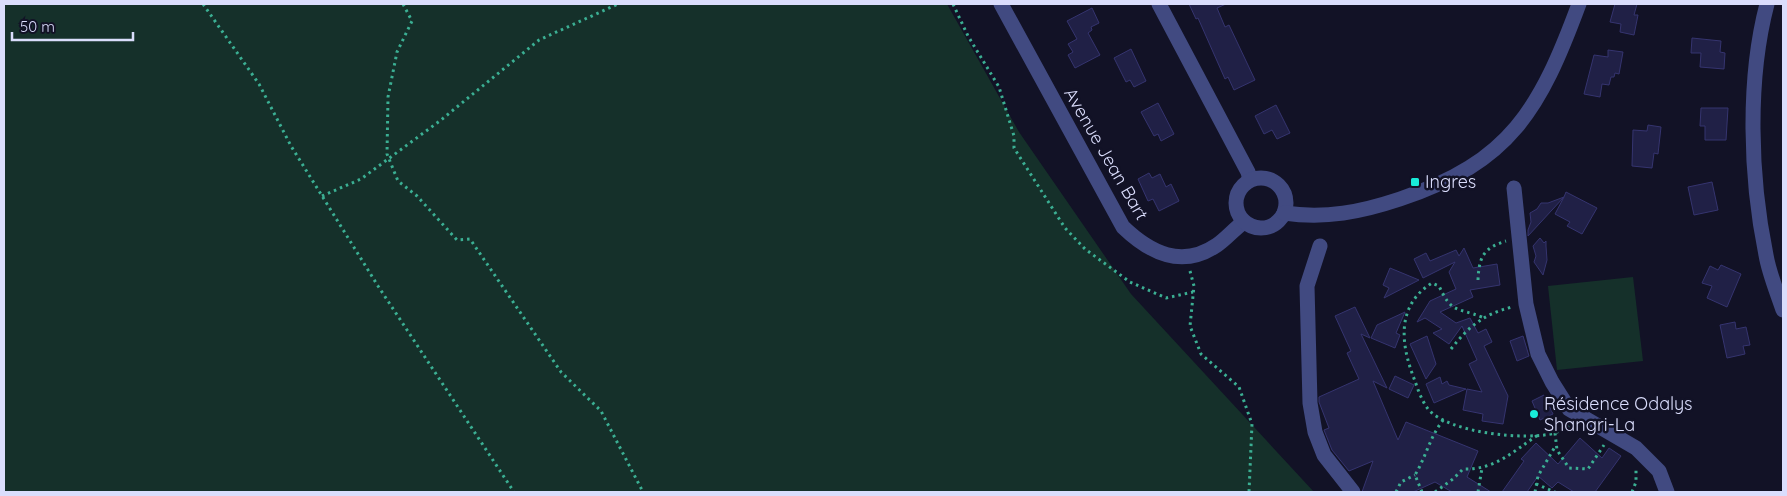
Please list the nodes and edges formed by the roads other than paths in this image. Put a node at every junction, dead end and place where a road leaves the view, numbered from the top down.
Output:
1 (1000, 4) edge
2 (1159, 4) edge
3 (1579, 4) edge
4 (1767, 4) edge
5 (1250, 180) junction
6 (1514, 188) dead end
7 (1284, 213) junction
8 (1244, 222) junction
9 (1320, 246) dead end
10 (1783, 310) edge
11 (1353, 492) edge
12 (1667, 492) edge

1 - 8 street, Avenue Jean Bart
2 - 5 street
3 - 7 street
4 - 10 street
5 - 7 street
5 - 8 street
6 - 12 street
7 - 8 street
9 - 11 street

